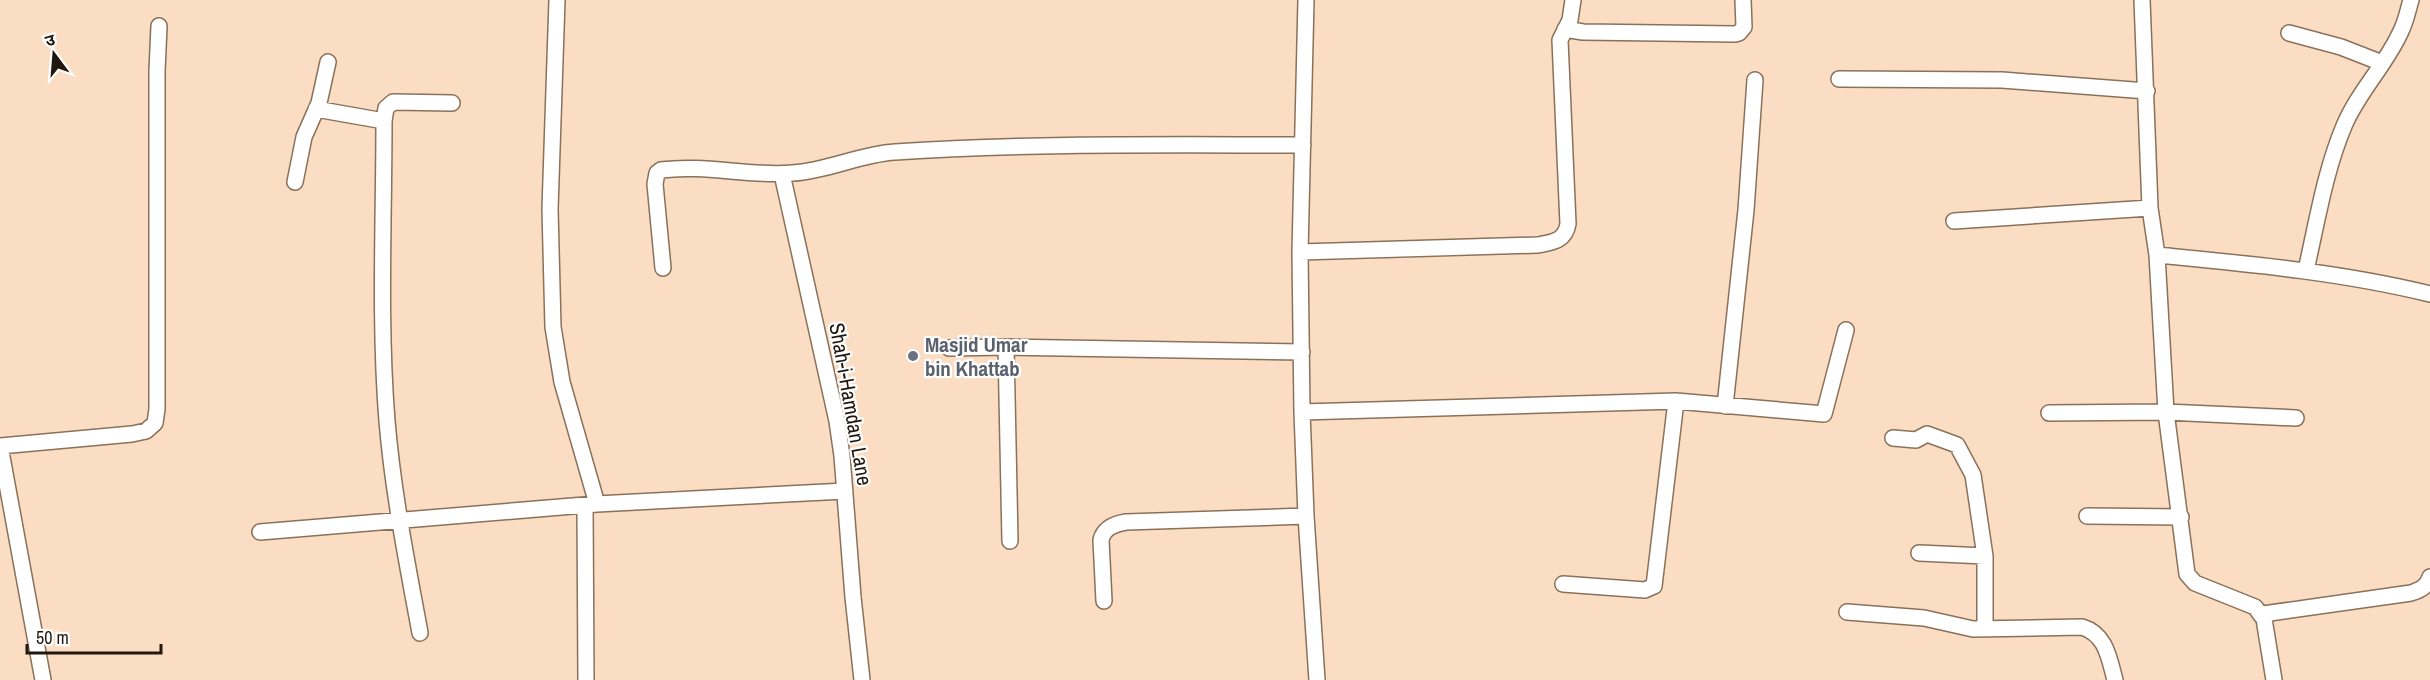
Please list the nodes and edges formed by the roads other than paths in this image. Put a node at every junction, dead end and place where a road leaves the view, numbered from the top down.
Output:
1 (557, 0) edge
2 (1306, 0) edge
3 (1573, 0) edge
4 (1743, 0) edge
5 (2142, 0) edge
6 (2411, 0) edge
7 (159, 26) dead end
8 (1565, 29) junction
9 (2289, 33) dead end
10 (328, 62) dead end
11 (2382, 63) junction
12 (1755, 80) dead end
13 (1839, 80) dead end
14 (2148, 91) junction
15 (452, 103) dead end
16 (316, 109) junction
17 (384, 121) junction
18 (1303, 145) junction
19 (782, 174) junction
20 (295, 182) dead end
21 (2150, 208) junction
22 (1954, 221) dead end
23 (1300, 252) junction
24 (2157, 255) junction
25 (663, 268) dead end
26 (2306, 270) junction
27 (2430, 294) edge
28 (1846, 330) dead end
29 (1006, 347) junction
30 (949, 348) dead end
31 (1302, 352) junction
32 (1676, 401) junction
33 (1725, 406) junction
34 (1302, 412) junction
35 (2166, 412) junction
36 (2049, 413) dead end
37 (2296, 418) dead end
38 (1893, 438) dead end
39 (0, 446) edge
40 (845, 491) junction
41 (591, 505) junction
42 (1306, 516) junction
43 (2087, 516) dead end
44 (2181, 517) junction
45 (399, 520) junction
46 (260, 532) dead end
47 (1010, 541) dead end
48 (1919, 553) dead end
49 (1985, 556) junction
50 (2430, 577) edge
51 (1563, 584) dead end
52 (1104, 601) dead end
53 (1847, 612) dead end
54 (2263, 614) junction
55 (1985, 628) junction
56 (420, 633) dead end
57 (43, 680) edge
58 (586, 680) edge
59 (862, 680) edge
60 (1317, 680) edge
61 (2115, 680) edge
62 (2274, 680) edge

1 - 41 street
2 - 18 street
3 - 8 street
4 - 8 street
5 - 14 street
6 - 11 street
7 - 39 street
8 - 23 street
9 - 11 street
10 - 16 street
11 - 26 street
12 - 33 street
13 - 14 street
14 - 21 street
15 - 17 street
16 - 17 street
16 - 20 street
17 - 45 street
18 - 19 street
18 - 23 street
19 - 25 street
19 - 40 street, Shah-i-Hamdan Lane
21 - 22 street
21 - 24 street
23 - 31 street
24 - 26 street
24 - 35 street
26 - 27 street
28 - 33 street
29 - 30 street
29 - 31 street
29 - 47 street
31 - 34 street
32 - 33 street
32 - 34 street
32 - 51 street
34 - 42 street
35 - 36 street
35 - 37 street
35 - 44 street
38 - 49 street
39 - 57 street
40 - 41 street
40 - 59 street, Shah-i-Hamdan Lane
41 - 45 street
41 - 58 street
42 - 52 street
42 - 60 street
43 - 44 street
44 - 54 street
45 - 46 street
45 - 56 street
48 - 49 street
49 - 55 street
50 - 54 street
53 - 55 street
54 - 62 street
55 - 61 street

